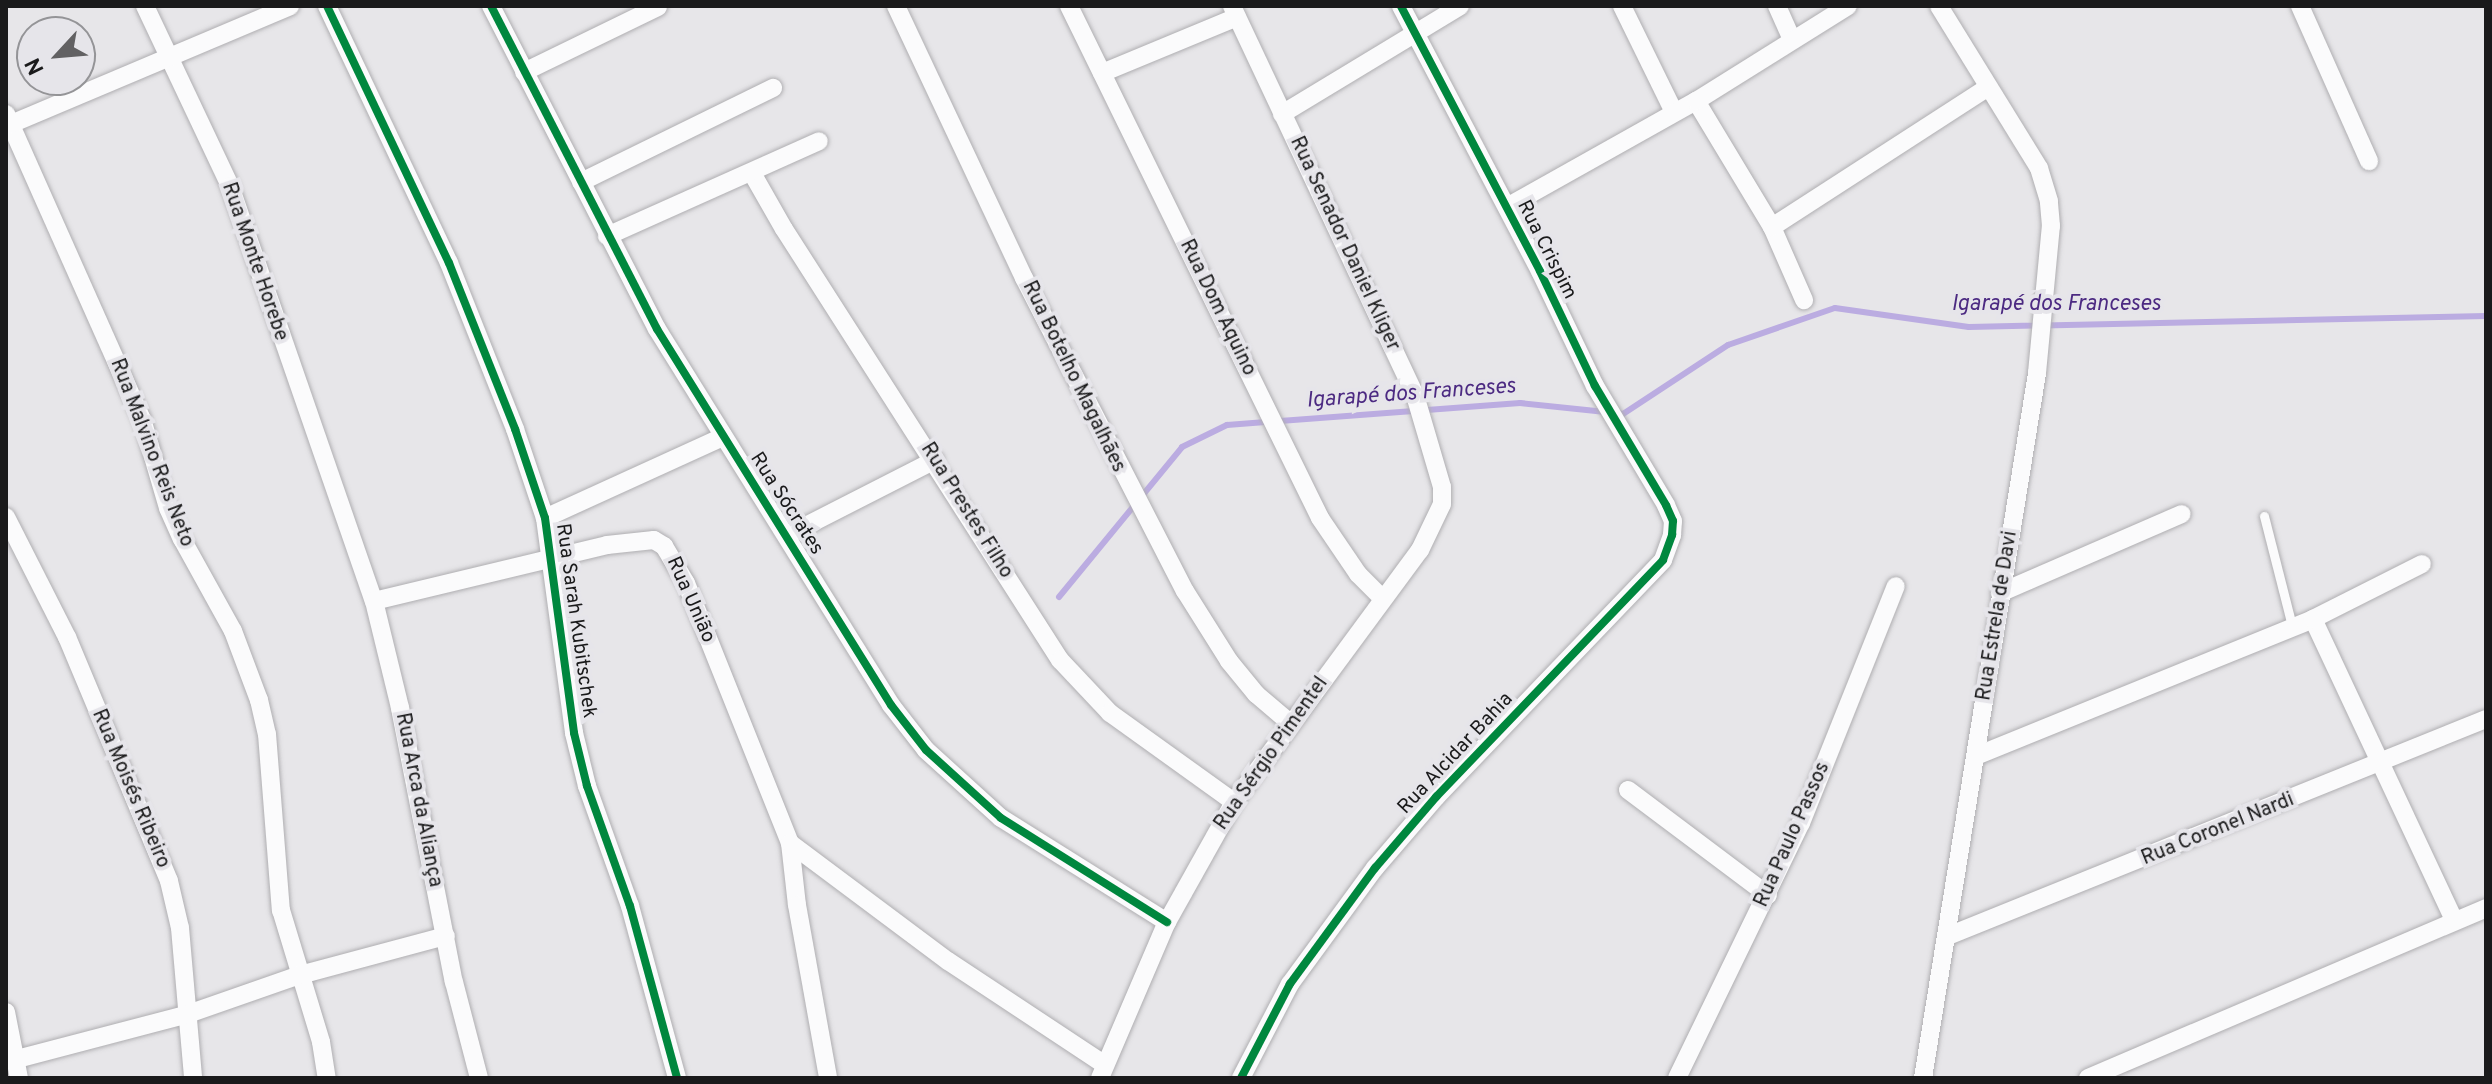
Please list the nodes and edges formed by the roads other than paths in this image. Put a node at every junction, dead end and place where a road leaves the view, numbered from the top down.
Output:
1 (145, 6) edge
2 (290, 6) edge
3 (327, 6) edge
4 (491, 6) edge
5 (896, 6) edge
6 (1069, 6) edge
7 (1401, 6) edge
8 (1460, 6) edge
9 (1622, 6) edge
10 (1777, 6) edge
11 (1848, 6) edge
12 (1939, 6) edge
13 (2300, 6) edge
14 (658, 7) edge
15 (1234, 12) edge
16 (1416, 34) junction
17 (1792, 39) junction
18 (170, 57) junction
19 (524, 72) junction
20 (1102, 73) junction
21 (1988, 87) junction
22 (773, 88) dead end
23 (1696, 101) junction
24 (1674, 112) junction
25 (1282, 114) junction
26 (8, 119) edge
27 (819, 141) dead end
28 (2369, 161) dead end
29 (752, 173) junction
30 (581, 182) junction
31 (1507, 207) junction
32 (1772, 227) junction
33 (607, 236) junction
34 (1804, 300) dead end
35 (723, 437) junction
36 (935, 460) junction
37 (1442, 487) joint
38 (1666, 505) joint
39 (2182, 514) dead end
40 (2264, 516) dead end
41 (6, 517) edge
42 (545, 518) junction
43 (347, 525) joint
44 (788, 535) junction
45 (551, 559) junction
46 (2422, 564) dead end
47 (1896, 586) dead end
48 (2000, 593) junction
49 (1383, 599) junction
50 (374, 601) junction
51 (2313, 619) junction
52 (2292, 626) junction
53 (2486, 719) edge
54 (1289, 722) junction
55 (1976, 756) junction
56 (2381, 764) junction
57 (1628, 790) dead end
58 (1234, 802) junction
59 (790, 843) junction
60 (1768, 895) junction
61 (2486, 908) edge
62 (2454, 920) junction
63 (1167, 922) junction
64 (446, 936) junction
65 (1948, 936) junction
66 (300, 975) junction
67 (6, 1012) edge
68 (188, 1014) junction
69 (17, 1059) junction
70 (1103, 1072) edge
71 (19, 1078) edge
72 (193, 1078) edge
73 (327, 1078) edge
74 (479, 1078) edge
75 (677, 1078) edge
76 (828, 1078) edge
77 (1241, 1078) edge
78 (1677, 1078) edge
79 (1923, 1078) edge
80 (2088, 1078) edge

1 - 18 street, Rua Monte Horebe
2 - 18 street
3 - 42 street, Rua Sarah Kubitschek
4 - 19 street, Rua Sócrates
5 - 54 street, Rua Botelho Magalhães
6 - 20 street, Rua Dom Aquino
7 - 16 street, Rua Crispim
8 - 16 street
9 - 24 street
10 - 17 street
11 - 17 street
12 - 21 street, Rua Estrela de Davi
13 - 28 street
14 - 19 street
15 - 20 street
15 - 25 street, Rua Senador Daniel Kliger
16 - 25 street
16 - 31 street, Rua Crispim
17 - 23 street
18 - 26 street
18 - 43 street, Rua Monte Horebe
19 - 30 street, Rua Sócrates
20 - 49 street, Rua Dom Aquino
21 - 32 street
21 - 48 street, Rua Estrela de Davi
22 - 30 street
23 - 24 street
23 - 32 street
24 - 31 street
25 - 37 street, Rua Senador Daniel Kliger
26 - 66 street, Rua Malvino Reis Neto
27 - 29 street
29 - 33 street
29 - 36 street, Rua Prestes Filho
30 - 33 street, Rua Sócrates
31 - 38 street, Rua Crispim
32 - 34 street
33 - 35 street, Rua Sócrates
35 - 42 street
35 - 44 street, Rua Sócrates
36 - 44 street
36 - 58 street, Rua Prestes Filho
37 - 49 street, Rua Sérgio Pimentel
38 - 77 street, Rua Alcidar Bahia
39 - 48 street
40 - 52 lane
41 - 68 street, Rua Moisés Ribeiro
42 - 45 street, Rua Sarah Kubitschek
43 - 50 street, Rua Arca da Aliança
44 - 63 street, Rua Sócrates
45 - 50 street, Rua União
45 - 59 street, Rua União
45 - 75 street, Rua Sarah Kubitschek
46 - 51 street
47 - 60 street, Rua Paulo Passos
48 - 55 street, Rua Estrela de Davi
49 - 54 street, Rua Sérgio Pimentel
50 - 64 street, Rua Arca da Aliança
51 - 52 street
51 - 56 street
52 - 55 street
53 - 56 street, Rua Coronel Nardi
54 - 58 street, Rua Sérgio Pimentel
55 - 65 street, Rua Estrela de Davi
56 - 62 street
56 - 65 street, Rua Coronel Nardi
57 - 60 street
58 - 63 street, Rua Sérgio Pimentel
59 - 70 street
59 - 76 street
60 - 78 street, Rua Paulo Passos
61 - 62 street
62 - 80 street
63 - 70 street, Rua Sérgio Pimentel
64 - 66 street
64 - 74 street, Rua Arca da Aliança
65 - 79 street, Rua Estrela de Davi
66 - 68 street
66 - 73 street, Rua Malvino Reis Neto
67 - 69 street
68 - 69 street
68 - 72 street, Rua Moisés Ribeiro
69 - 71 street

